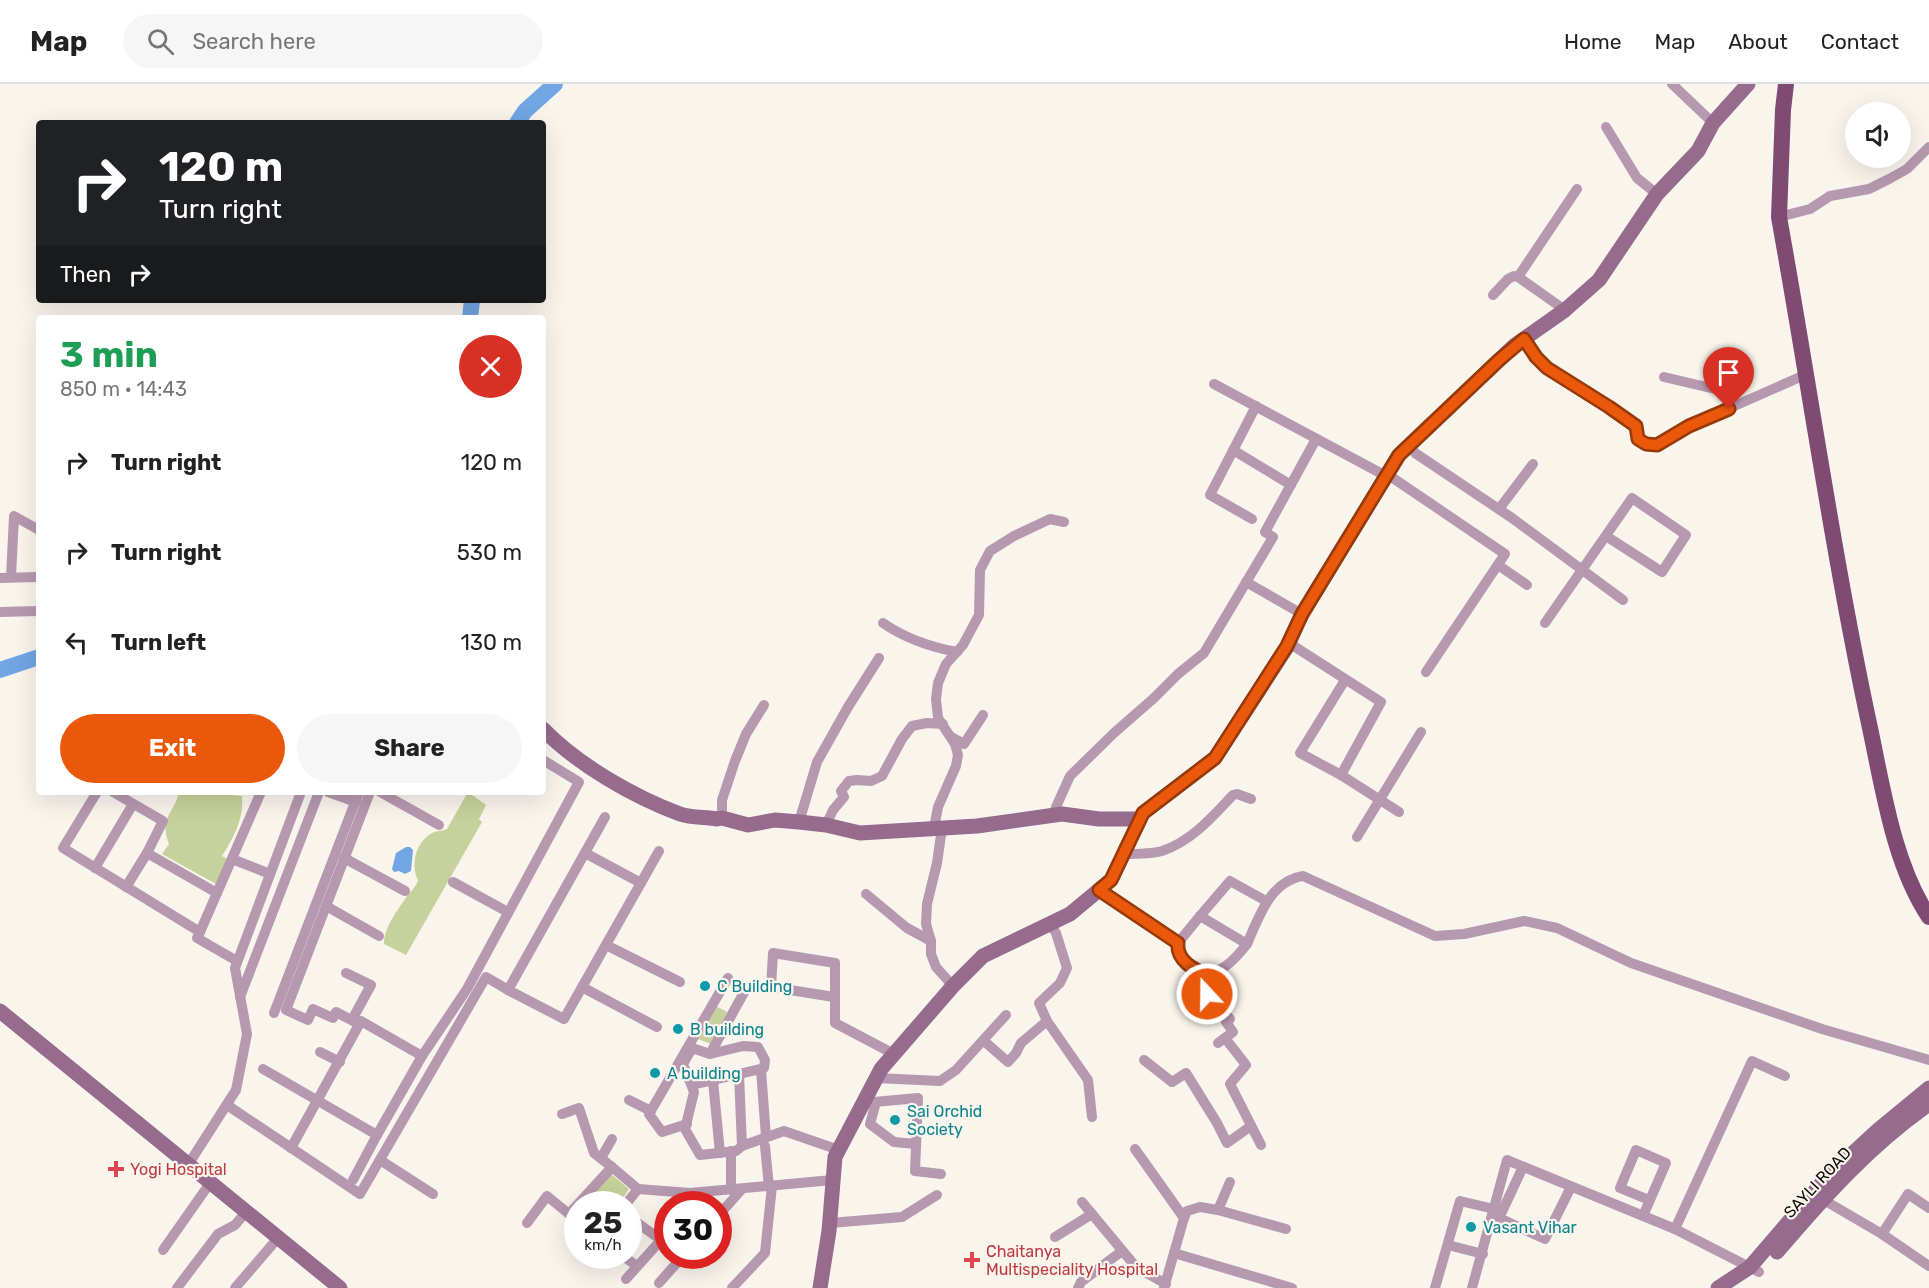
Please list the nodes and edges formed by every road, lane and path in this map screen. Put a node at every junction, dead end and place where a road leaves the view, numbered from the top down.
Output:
1 (1672, 84) edge
2 (1748, 84) edge
3 (1786, 84) edge
4 (1713, 123) junction
5 (1606, 127) dead end
6 (1929, 147) edge
7 (1577, 189) dead end
8 (1657, 194) junction
9 (1779, 217) junction
10 (1518, 277) junction
11 (1494, 295) dead end
12 (1564, 310) junction
13 (1524, 339) junction
14 (1807, 374) junction
15 (1664, 377) dead end
16 (1214, 384) dead end
17 (1256, 406) junction
18 (1733, 407) junction
19 (1316, 439) junction
20 (1409, 444) junction
21 (1233, 450) junction
22 (1533, 464) dead end
23 (1386, 475) junction
24 (1291, 485) junction
25 (1499, 509) junction
26 (1252, 519) dead end
27 (1064, 522) dead end
28 (36, 528) edge
29 (1606, 536) junction
30 (1498, 565) junction
31 (1582, 570) junction
32 (36, 577) edge
33 (6, 578) edge
34 (1246, 582) junction
35 (1527, 585) dead end
36 (1623, 600) dead end
37 (36, 611) edge
38 (0, 612) edge
39 (1302, 614) junction
40 (883, 623) dead end
41 (1545, 623) dead end
42 (1288, 643) junction
43 (957, 652) junction
44 (879, 658) dead end
45 (1426, 672) dead end
46 (1345, 680) junction
47 (764, 705) dead end
48 (983, 715) dead end
49 (943, 724) junction
50 (546, 731) edge
51 (1421, 732) dead end
52 (951, 737) junction
53 (546, 762) edge
54 (1341, 775) junction
55 (95, 795) edge
56 (117, 795) edge
57 (260, 795) edge
58 (300, 795) edge
59 (318, 795) edge
60 (369, 795) edge
61 (385, 795) edge
62 (357, 797) edge
63 (1251, 799) dead end
64 (1380, 801) junction
65 (133, 804) junction
66 (1399, 812) dead end
67 (1054, 816) junction
68 (605, 817) dead end
69 (722, 818) junction
70 (1140, 819) junction
71 (799, 822) junction
72 (439, 825) dead end
73 (826, 825) junction
74 (938, 828) junction
75 (1357, 837) dead end
76 (659, 851) dead end
77 (585, 852) junction
78 (147, 853) junction
79 (1124, 854) junction
80 (344, 858) junction
81 (232, 859) junction
82 (95, 868) junction
83 (270, 874) junction
84 (453, 882) dead end
85 (641, 883) junction
86 (126, 887) junction
87 (1099, 890) junction
88 (405, 891) dead end
89 (217, 893) junction
90 (866, 894) dead end
91 (1266, 902) junction
92 (326, 906) junction
93 (508, 912) junction
94 (1200, 916) junction
95 (1929, 917) edge
96 (1050, 924) junction
97 (200, 932) junction
98 (379, 936) dead end
99 (931, 941) junction
100 (1178, 943) junction
101 (1246, 944) junction
102 (606, 945) junction
103 (237, 961) junction
104 (346, 973) dead end
105 (1208, 975) junction
106 (728, 978) dead end
107 (680, 982) dead end
108 (953, 986) junction
109 (582, 987) junction
110 (747, 987) dead end
111 (508, 990) junction
112 (239, 997) junction
113 (834, 997) junction
114 (0, 1011) edge
115 (274, 1013) dead end
116 (1006, 1015) dead end
117 (1047, 1021) junction
118 (356, 1022) junction
119 (657, 1027) dead end
120 (984, 1041) junction
121 (320, 1052) dead end
122 (710, 1054) junction
123 (894, 1054) junction
124 (422, 1056) junction
125 (1144, 1060) dead end
126 (1929, 1060) edge
127 (340, 1062) junction
128 (263, 1069) dead end
129 (761, 1070) junction
130 (739, 1074) junction
131 (1785, 1076) dead end
132 (876, 1078) junction
133 (713, 1081) junction
134 (692, 1085) junction
135 (1929, 1088) edge
136 (629, 1100) dead end
137 (318, 1101) junction
138 (869, 1102) junction
139 (1929, 1104) edge
140 (227, 1105) junction
141 (651, 1111) junction
142 (562, 1114) dead end
143 (1092, 1117) dead end
144 (687, 1124) junction
145 (1251, 1126) junction
146 (377, 1135) junction
147 (612, 1139) dead end
148 (765, 1142) junction
149 (916, 1144) junction
150 (1261, 1145) dead end
151 (742, 1146) junction
152 (291, 1148) junction
153 (1134, 1149) dead end
154 (839, 1150) junction
155 (731, 1151) junction
156 (720, 1153) junction
157 (601, 1158) junction
158 (380, 1160) junction
159 (188, 1165) junction
160 (612, 1167) junction
161 (1523, 1167) junction
162 (941, 1174) dead end
163 (352, 1180) dead end
164 (832, 1180) junction
165 (1230, 1182) dead end
166 (210, 1183) junction
167 (770, 1187) junction
168 (1571, 1187) junction
169 (638, 1189) joint
170 (736, 1190) junction
171 (593, 1191) edge
172 (433, 1194) dead end
173 (937, 1195) dead end
174 (732, 1196) edge
175 (1822, 1199) junction
176 (1650, 1200) junction
177 (1082, 1202) dead end
178 (1929, 1208) edge
179 (1494, 1209) junction
180 (564, 1210) edge
181 (1218, 1210) junction
182 (246, 1212) junction
183 (1092, 1214) junction
184 (1643, 1216) junction
185 (1184, 1218) junction
186 (527, 1223) dead end
187 (830, 1223) junction
188 (1286, 1229) dead end
189 (1675, 1229) junction
190 (1882, 1234) junction
191 (278, 1238) junction
192 (1055, 1238) dead end
193 (1448, 1245) junction
194 (654, 1247) edge
195 (163, 1250) dead end
196 (1122, 1251) junction
197 (1174, 1253) junction
198 (1483, 1254) junction
199 (642, 1260) edge
200 (1929, 1266) edge
201 (634, 1269) edge
202 (671, 1269) edge
203 (1755, 1269) junction
204 (626, 1279) dead end
205 (659, 1283) dead end
206 (1165, 1286) edge
207 (177, 1288) edge
208 (235, 1288) edge
209 (340, 1288) edge
210 (732, 1288) edge
211 (820, 1288) edge
212 (1078, 1288) edge
213 (1292, 1288) edge
214 (1435, 1288) edge
215 (1472, 1288) edge
216 (1718, 1288) edge
217 (1736, 1288) edge

1 - 4 street
2 - 4 main road
3 - 9 main road
4 - 8 main road
5 - 8 street
6 - 9 street
7 - 10 street
8 - 12 main road
9 - 14 main road
10 - 11 street
10 - 12 street
12 - 13 main road
13 - 18 street
13 - 20 main road
14 - 18 street
14 - 95 main road
15 - 18 street
16 - 17 street
17 - 19 street
17 - 21 street
19 - 23 street
19 - 24 street
20 - 23 main road
20 - 25 street
21 - 24 street
21 - 26 street
22 - 25 street
23 - 30 street
23 - 39 main road
24 - 34 street
25 - 31 street
27 - 43 street
28 - 33 street
29 - 29 street
29 - 31 street
30 - 35 street
30 - 45 street
31 - 36 street
31 - 41 street
32 - 33 street
34 - 39 street
34 - 67 street
37 - 38 street
39 - 42 main road
40 - 43 street
42 - 46 street
42 - 70 main road
43 - 49 street
44 - 71 street
46 - 54 street
46 - 54 street
47 - 69 street
48 - 52 street
49 - 52 street
49 - 73 street
50 - 69 main road
51 - 64 street
52 - 74 street
53 - 93 street
54 - 64 street
55 - 82 street
56 - 65 street
57 - 81 street
58 - 83 street
59 - 112 street
60 - 80 street
61 - 72 street
62 - 115 street
63 - 79 street
64 - 66 street
64 - 75 street
65 - 78 street
65 - 82 street
67 - 70 main road
67 - 74 main road
68 - 77 street
69 - 71 main road
70 - 79 main road
71 - 73 main road
73 - 74 main road
74 - 99 street
76 - 85 street
77 - 85 street
77 - 111 street
78 - 86 street
78 - 89 street
79 - 87 main road
80 - 88 street
80 - 92 street
81 - 83 street
81 - 89 street
82 - 86 street
83 - 103 street
84 - 93 street
85 - 102 street
86 - 97 street
87 - 96 main road
87 - 100 street
89 - 97 street
90 - 99 street
91 - 94 street
91 - 101 street
91 - 126 street
92 - 98 street
92 - 118 street
93 - 124 street
94 - 100 street
94 - 101 street
96 - 108 main road
96 - 117 street
97 - 103 street
99 - 108 street
100 - 105 street
101 - 105 street
102 - 107 street
102 - 109 street
103 - 112 street
104 - 118 street
105 - 145 street
106 - 141 street
108 - 123 main road
109 - 111 street
109 - 119 street
110 - 122 street
111 - 158 street
112 - 140 street
113 - 113 street
113 - 123 street
114 - 159 main road
116 - 120 street
117 - 120 street
117 - 143 street
118 - 124 street
118 - 127 street
120 - 132 street
121 - 127 street
122 - 129 street
122 - 134 street
123 - 132 main road
124 - 146 street
125 - 145 street
127 - 137 street
128 - 137 street
129 - 130 street
129 - 148 street
130 - 133 street
130 - 151 street
131 - 189 street
132 - 138 main road
133 - 134 street
133 - 156 street
134 - 144 street
135 - 203 main road
136 - 141 street
137 - 146 street
137 - 152 street
138 - 149 street
138 - 149 street
138 - 154 main road
139 - 175 main road, SAYLI ROAD
140 - 152 street
140 - 159 street
141 - 144 street
142 - 157 street
144 - 156 street
145 - 150 street
146 - 163 street
147 - 157 street
148 - 151 street
148 - 154 street
148 - 167 street
149 - 162 street
151 - 155 street
152 - 158 street
153 - 185 street
154 - 164 main road
155 - 156 street
155 - 170 street
157 - 160 street
158 - 172 street
159 - 166 main road
160 - 169 street
160 - 171 street
161 - 168 street
161 - 168 street
161 - 179 street
164 - 167 street
164 - 187 main road
165 - 181 street
166 - 182 main road
166 - 195 street
167 - 170 street
167 - 210 street
168 - 184 street
169 - 170 street
170 - 174 street
173 - 187 street
175 - 190 street
175 - 203 main road, SAYLI ROAD
176 - 176 street
176 - 184 street
177 - 183 street
178 - 190 street
179 - 193 street
179 - 198 street
180 - 186 street
181 - 185 street
181 - 188 street
182 - 191 main road
182 - 207 street
183 - 192 street
183 - 196 street
184 - 189 street
185 - 197 street
187 - 211 main road
189 - 203 street
190 - 200 street
191 - 208 street
191 - 209 main road
193 - 198 street
193 - 214 street
194 - 199 street
196 - 206 street
196 - 212 street
197 - 206 street
197 - 213 street
198 - 215 street
201 - 204 street
202 - 205 street
203 - 216 main road
203 - 217 main road, SAYLI ROAD

